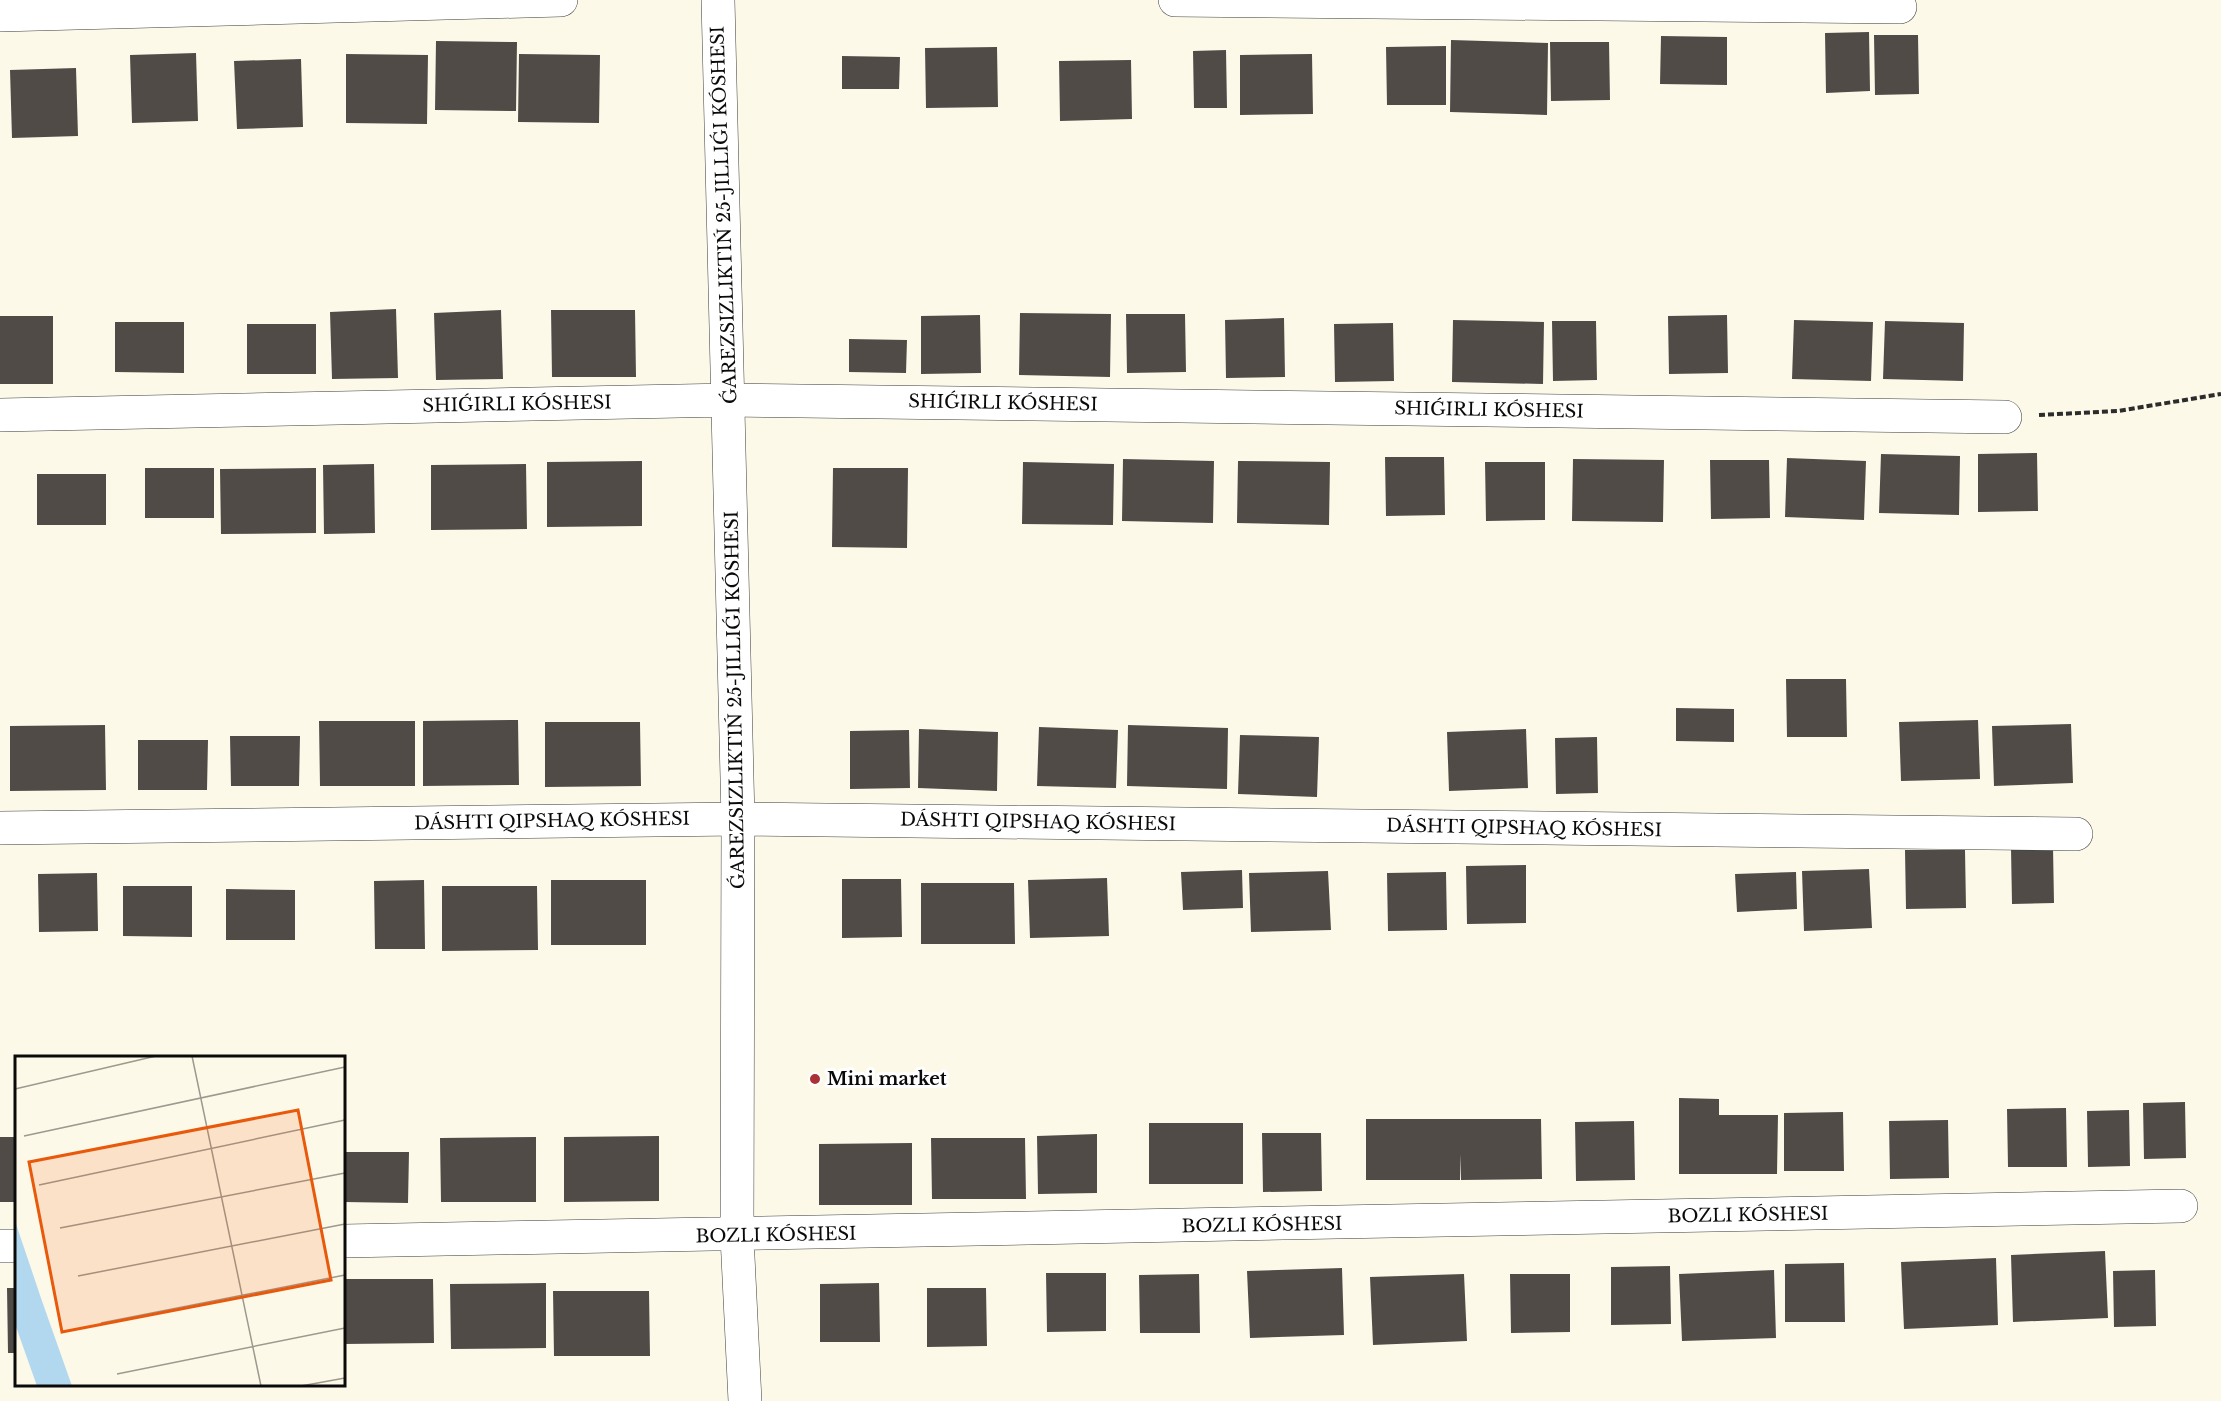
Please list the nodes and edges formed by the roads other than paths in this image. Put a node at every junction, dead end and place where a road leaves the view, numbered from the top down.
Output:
1 (561, 0) edge
2 (718, 0) edge
3 (1176, 0) edge
4 (1900, 7) dead end
5 (0, 15) edge
6 (729, 400) junction
7 (0, 415) edge
8 (2005, 417) road end
9 (738, 819) junction
10 (0, 828) edge
11 (2076, 834) dead end
12 (2181, 1206) dead end
13 (737, 1236) junction
14 (345, 1241) edge
15 (744, 1401) edge

1 - 5 street
2 - 6 street
3 - 4 street
6 - 7 street
6 - 8 street
6 - 9 street
9 - 10 street
9 - 11 street
9 - 13 street
12 - 13 street
13 - 14 street
13 - 15 street

